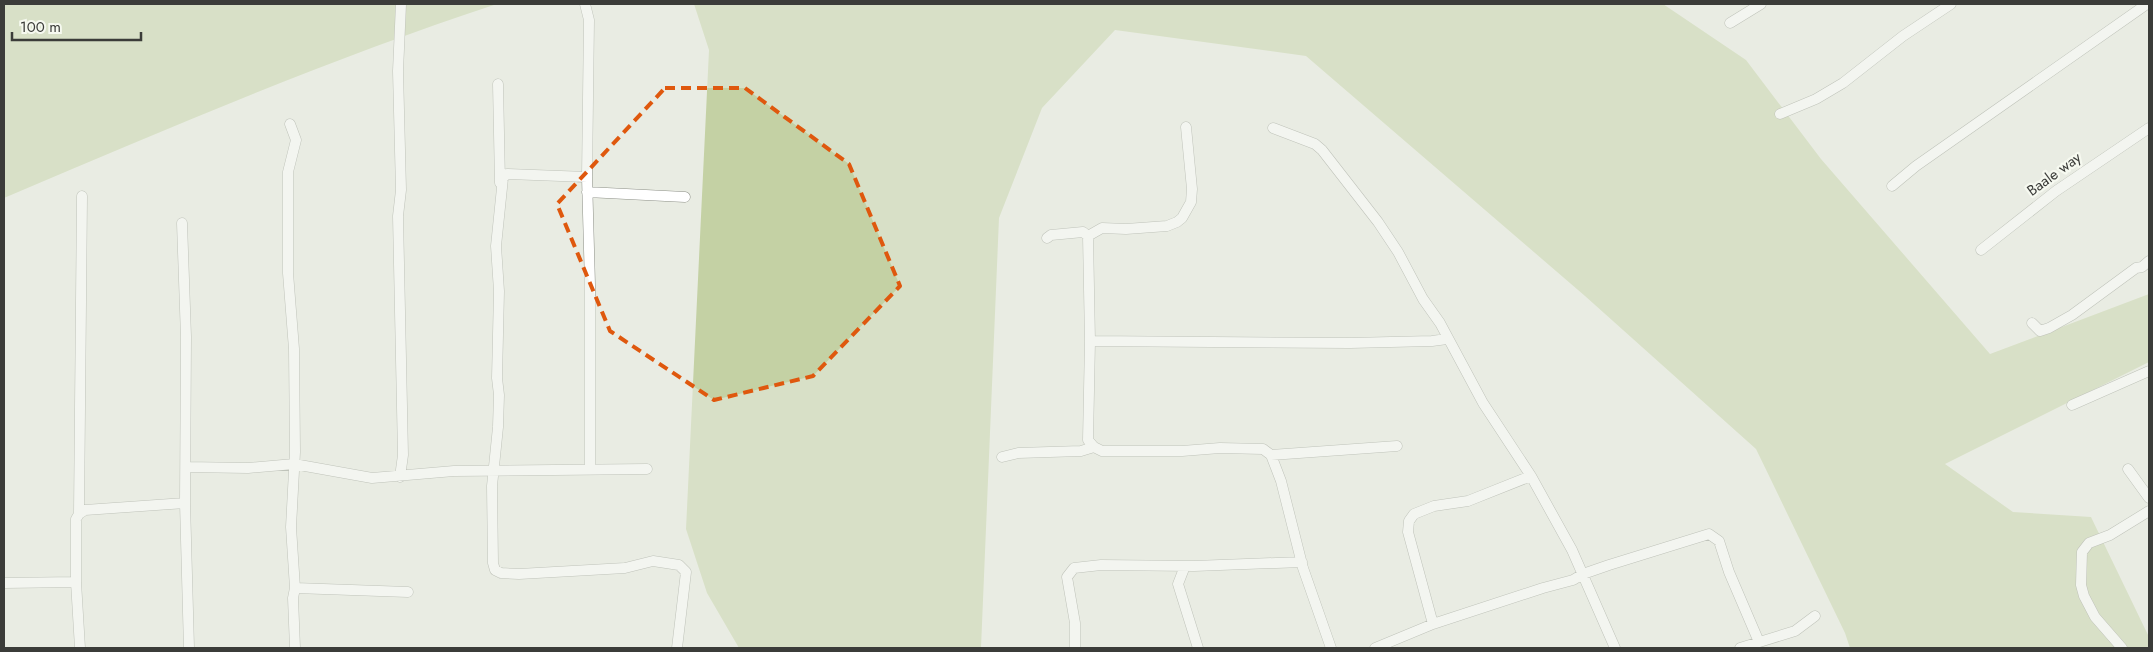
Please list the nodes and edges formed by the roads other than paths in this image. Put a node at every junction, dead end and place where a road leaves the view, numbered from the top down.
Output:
1 (401, 4) edge
2 (585, 4) edge
3 (1761, 4) edge
4 (1951, 4) edge
5 (2147, 4) edge
6 (1730, 23) dead end
7 (498, 84) dead end
8 (1780, 114) dead end
9 (290, 124) dead end
10 (1186, 127) dead end
11 (1273, 128) dead end
12 (2149, 128) edge
13 (587, 177) junction
14 (1892, 186) dead end
15 (500, 192) junction
16 (588, 192) junction
17 (82, 196) dead end
18 (685, 197) dead end
19 (182, 223) dead end
20 (1088, 236) junction
21 (1047, 238) dead end
22 (1981, 250) dead end
23 (2149, 261) edge
24 (2032, 323) dead end
25 (1447, 339) junction
26 (1090, 341) junction
27 (2149, 371) edge
28 (2072, 405) dead end
29 (1397, 446) dead end
30 (1094, 447) junction
31 (1271, 455) junction
32 (1002, 458) dead end
33 (294, 464) junction
34 (186, 467) junction
35 (590, 468) junction
36 (647, 469) dead end
37 (2128, 469) dead end
38 (494, 470) junction
39 (1531, 476) junction
40 (400, 477) junction
41 (2149, 498) edge
42 (185, 503) junction
43 (2149, 511) edge
44 (79, 514) junction
45 (1302, 562) junction
46 (1185, 566) junction
47 (1583, 574) junction
48 (76, 582) junction
49 (4, 583) edge
50 (295, 588) junction
51 (408, 592) dead end
52 (1815, 616) dead end
53 (1433, 624) junction
54 (1759, 642) junction
55 (80, 648) edge
56 (189, 648) edge
57 (295, 648) edge
58 (677, 648) edge
59 (1075, 648) edge
60 (1198, 648) edge
61 (1331, 648) edge
62 (1375, 648) edge
63 (1615, 648) edge
64 (1740, 648) edge
65 (2122, 648) edge

1 - 40 street
2 - 13 street
3 - 6 street
4 - 8 street
5 - 14 street
7 - 15 street
9 - 33 street
10 - 20 street
11 - 25 street
12 - 22 street, Baale way
13 - 15 street
13 - 16 street
15 - 38 street
16 - 18 street
16 - 35 street
17 - 44 street
19 - 34 street
20 - 21 street
20 - 26 street
23 - 24 street
25 - 26 street
25 - 39 street
26 - 30 street
27 - 28 street
29 - 31 street
30 - 31 street
30 - 32 street
31 - 45 street
33 - 34 street
33 - 40 street
33 - 50 street
34 - 42 street
35 - 36 street
35 - 38 street
37 - 41 street
38 - 40 street
38 - 58 street
39 - 47 street
39 - 53 street
42 - 44 street
42 - 56 street
43 - 65 street
44 - 48 street
45 - 46 street
45 - 61 street
46 - 59 street
46 - 60 street
47 - 53 street
47 - 54 street
47 - 63 street
48 - 49 street
48 - 55 street
50 - 51 street
50 - 57 street
52 - 54 street
53 - 62 street
54 - 64 street

